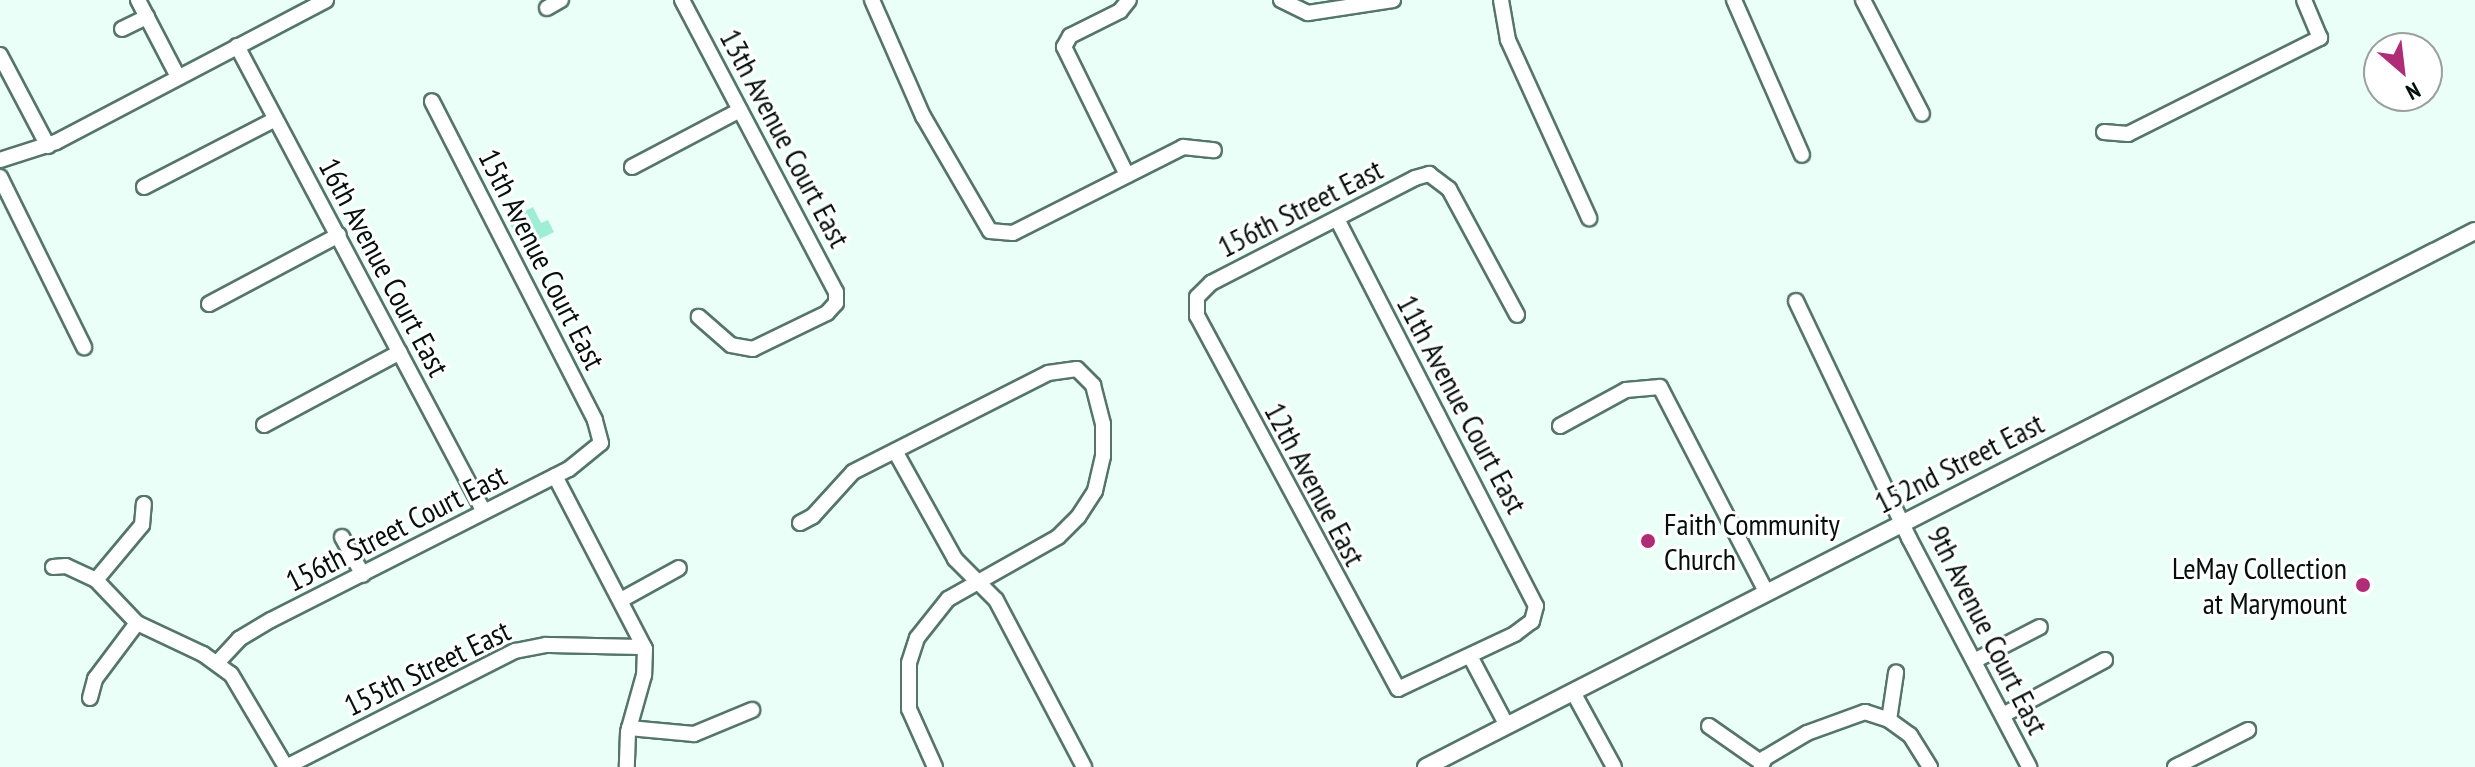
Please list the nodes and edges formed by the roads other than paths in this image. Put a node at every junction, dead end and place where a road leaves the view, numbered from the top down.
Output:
1 (138, 0) edge
2 (326, 0) edge
3 (561, 0) edge
4 (682, 0) edge
5 (872, 0) edge
6 (1281, 0) edge
7 (1393, 0) edge
8 (1501, 0) edge
9 (1734, 0) edge
10 (1863, 0) edge
11 (2304, 0) edge
12 (1129, 1) edge
13 (547, 8) dead end
14 (147, 17) junction
15 (122, 29) dead end
16 (237, 46) junction
17 (0, 55) edge
18 (178, 77) junction
19 (432, 101) dead end
20 (740, 110) junction
21 (1922, 114) dead end
22 (276, 119) junction
23 (2104, 132) dead end
24 (48, 146) junction
25 (1214, 150) dead end
26 (1802, 155) dead end
27 (0, 160) edge
28 (632, 167) dead end
29 (1127, 175) junction
30 (0, 177) edge
31 (144, 187) dead end
32 (1589, 218) dead end
33 (1337, 219) junction
34 (2475, 231) edge
35 (339, 235) junction
36 (1196, 301) joint
37 (1796, 301) dead end
38 (209, 304) dead end
39 (1517, 315) dead end
40 (699, 317) dead end
41 (84, 347) dead end
42 (400, 352) junction
43 (264, 425) dead end
44 (1560, 426) dead end
45 (601, 443) joint
46 (895, 451) junction
47 (555, 476) junction
48 (144, 504) dead end
49 (484, 512) junction
50 (1904, 522) junction
51 (800, 523) dead end
52 (342, 537) dead end
53 (53, 567) dead end
54 (679, 568) dead end
55 (363, 575) junction
56 (96, 580) junction
57 (979, 581) junction
58 (1767, 593) junction
59 (621, 600) junction
60 (137, 623) junction
61 (2040, 627) dead end
62 (644, 647) junction
63 (1470, 656) junction
64 (2105, 660) dead end
65 (1974, 661) junction
66 (217, 663) junction
67 (1896, 673) dead end
68 (1573, 692) junction
69 (90, 698) dead end
70 (752, 710) dead end
71 (2003, 715) junction
72 (1889, 720) junction
73 (1507, 726) junction
74 (1709, 726) dead end
75 (629, 728) junction
76 (2248, 730) dead end
77 (1762, 765) edge
78 (286, 767) edge
79 (627, 767) edge
80 (935, 767) edge
81 (1084, 767) edge
82 (1426, 767) edge
83 (1614, 767) edge
84 (1930, 767) edge
85 (2029, 767) edge
86 (2175, 767) edge

1 - 14 street
2 - 16 street
3 - 13 street
4 - 20 street, 13th Avenue Court East
5 - 29 street
6 - 7 street
8 - 32 street
9 - 26 street
10 - 21 street
11 - 23 street
12 - 29 street
14 - 15 street
14 - 18 street
16 - 18 street
16 - 22 street, 16th Avenue Court East
17 - 24 street
18 - 24 street
19 - 45 street, 15th Avenue Court East
20 - 28 street
20 - 40 street, 13th Avenue Court East
22 - 31 street
22 - 35 street, 16th Avenue Court East
24 - 27 street
25 - 29 street
30 - 41 street
33 - 36 street, 156th Street East
33 - 39 street, 156th Street East
33 - 63 street, 11th Avenue Court East
34 - 50 main road, 152nd Street East
35 - 38 street
35 - 42 street, 16th Avenue Court East
36 - 63 street, 12th Avenue East
37 - 50 street, 9th Avenue Court East
42 - 43 street
42 - 49 street, 16th Avenue Court East
44 - 58 street
45 - 47 street, 156th Street Court East
46 - 51 street
46 - 57 street
46 - 57 street
47 - 49 street, 156th Street Court East
47 - 59 street
48 - 56 street
49 - 55 street, 156th Street Court East
50 - 58 main road, 152nd Street East
50 - 65 street, 9th Avenue Court East
52 - 55 street
53 - 56 street
54 - 59 street
55 - 66 street, 156th Street Court East
56 - 60 street
57 - 80 street
57 - 81 street
58 - 68 main road, 152nd Street East
59 - 62 street
60 - 66 street
60 - 69 street
61 - 65 street
62 - 75 street
62 - 78 street, 155th Street East
63 - 73 street
64 - 71 street
65 - 71 street, 9th Avenue Court East
66 - 78 street
67 - 72 street
68 - 73 main road, 152nd Street East
68 - 83 street
70 - 75 street
71 - 85 street, 9th Avenue Court East
72 - 77 street
72 - 84 street
73 - 82 main road, 152nd Street East
74 - 77 street
75 - 79 street
76 - 86 street

